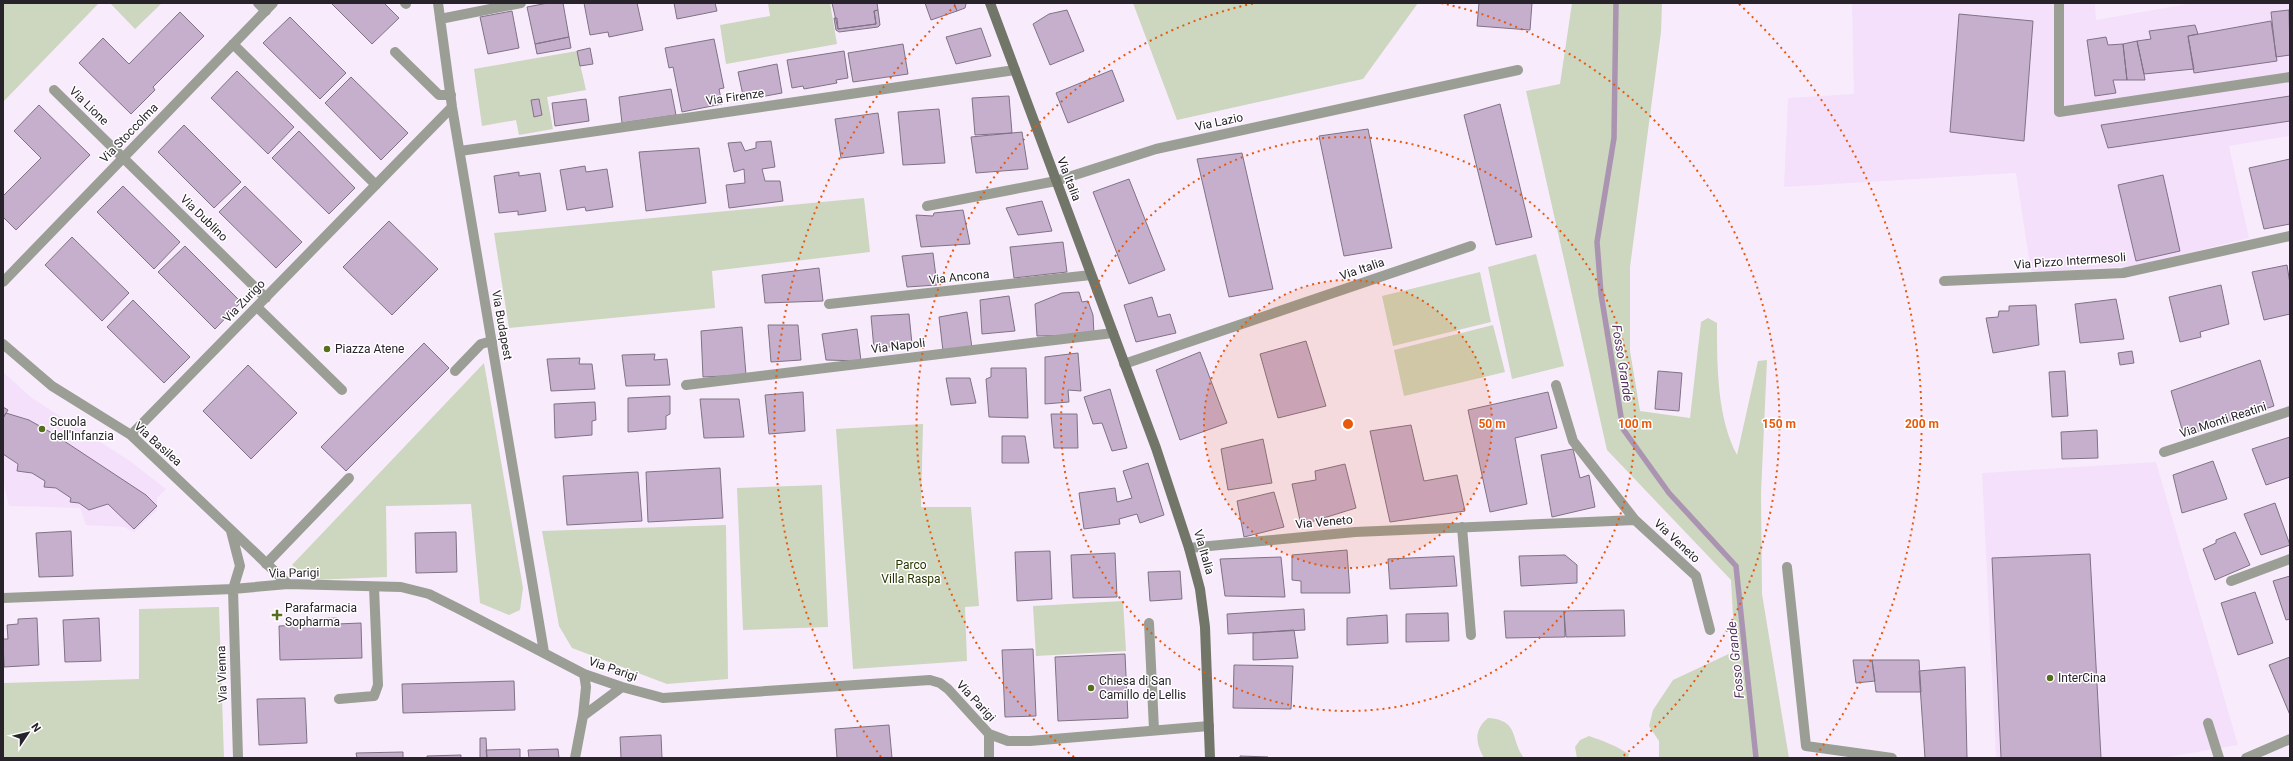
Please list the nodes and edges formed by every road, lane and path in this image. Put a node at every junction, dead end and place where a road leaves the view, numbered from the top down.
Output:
1 (258, 3) edge
2 (273, 3) edge
3 (438, 3) edge
4 (521, 3) edge
5 (990, 3) edge
6 (2059, 3) edge
7 (266, 11) junction
8 (440, 19) junction
9 (233, 44) junction
10 (396, 52) dead end
11 (1015, 70) junction
12 (1518, 70) dead end
13 (2290, 77) edge
14 (54, 90) dead end
15 (451, 95) junction
16 (452, 108) junction
17 (460, 151) junction
18 (123, 158) junction
19 (1056, 181) junction
20 (376, 185) junction
21 (927, 206) dead end
22 (2290, 236) edge
23 (1472, 246) dead end
24 (1091, 275) junction
25 (1944, 281) dead end
26 (3, 282) edge
27 (266, 298) junction
28 (829, 304) dead end
29 (257, 307) junction
30 (1113, 334) junction
31 (492, 341) junction
32 (3, 344) edge
33 (1124, 364) junction
34 (455, 371) dead end
35 (686, 385) dead end
36 (1556, 385) dead end
37 (342, 390) dead end
38 (2290, 411) edge
39 (131, 435) junction
40 (2164, 452) dead end
41 (349, 478) dead end
42 (1635, 520) junction
43 (1462, 528) junction
44 (231, 532) junction
45 (1189, 548) junction
46 (2290, 559) edge
47 (266, 564) junction
48 (1787, 567) dead end
49 (2231, 580) dead end
50 (288, 584) junction
51 (374, 586) junction
52 (233, 589) junction
53 (3, 598) edge
54 (1149, 623) dead end
55 (1710, 630) dead end
56 (1471, 635) dead end
57 (544, 652) junction
58 (584, 674) junction
59 (622, 687) junction
60 (339, 699) dead end
61 (583, 716) junction
62 (2208, 723) dead end
63 (1209, 726) junction
64 (1154, 730) junction
65 (989, 734) junction
66 (2290, 739) edge
67 (238, 758) edge
68 (575, 758) edge
69 (990, 758) edge
70 (1210, 758) edge
71 (1892, 758) edge
72 (2219, 758) edge
73 (2246, 758) edge

1 - 7 street
2 - 7 street, Via Stoccolma
3 - 8 street, Via Budapest
4 - 8 street
5 - 11 main road, Via Italia
6 - 13 street
7 - 9 street, Via Stoccolma
8 - 15 street, Via Budapest
9 - 18 street, Via Stoccolma
9 - 20 street
10 - 15 street
11 - 17 street, Via Firenze
11 - 19 main road, Via Italia
12 - 19 street, Via Lazio
14 - 18 street, Via Lione
15 - 16 street, Via Budapest
16 - 17 street, Via Budapest
16 - 20 street, Via Zurigo
17 - 31 street, Via Budapest
18 - 26 street, Via Stoccolma
18 - 27 street, Via Dublino
19 - 21 street, Via Lazio
19 - 24 main road, Via Italia
20 - 27 street, Via Zurigo
22 - 25 street, Via Pizzo Intermesoli
23 - 33 street, Via Italia
24 - 28 street, Via Ancona
24 - 30 main road, Via Italia
27 - 29 street, Via Zurigo
29 - 37 street
29 - 39 street, Via Zurigo
30 - 33 main road, Via Italia
30 - 35 street, Via Napoli
31 - 34 street
31 - 57 street, Via Budapest
32 - 39 street, Via Basilea
33 - 45 main road, Via Italia
36 - 42 street, Via Veneto
38 - 40 street, Via Monti Reatini
39 - 44 street, Via Basilea
41 - 47 street
42 - 43 street, Via Veneto
42 - 55 street, Via Veneto
43 - 45 street, Via Veneto
43 - 56 street
44 - 47 street, Via Basilea
44 - 52 street
45 - 63 main road, Via Italia
46 - 49 street
47 - 50 street, Via Basilea
48 - 71 street
50 - 51 street, Via Parigi
50 - 52 street, Via Parigi
51 - 57 street, Via Parigi
51 - 60 street
52 - 53 street, Via Parigi
52 - 67 street, Via Vienna
54 - 64 street
57 - 58 street, Via Parigi
58 - 59 street, Via Parigi
58 - 61 street
59 - 61 street
59 - 65 street, Via Parigi
61 - 68 street
62 - 72 street
63 - 64 street, Via Parigi
63 - 70 main road, Via Italia
64 - 65 street, Via Parigi
65 - 69 street
66 - 73 street

